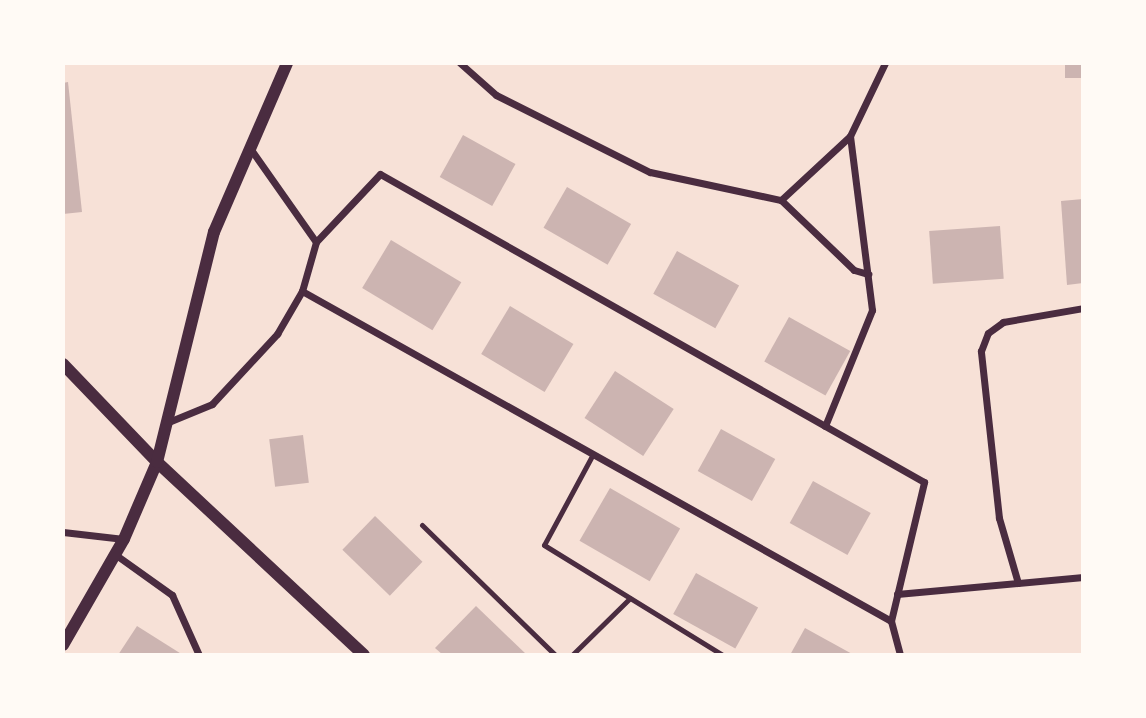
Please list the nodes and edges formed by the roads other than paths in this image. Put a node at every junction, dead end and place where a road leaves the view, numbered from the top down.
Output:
1 (286, 63) edge
2 (460, 63) edge
3 (886, 63) edge
4 (850, 136) junction
5 (252, 152) junction
6 (781, 200) junction
7 (316, 242) junction
8 (867, 274) junction
9 (302, 292) junction
10 (1083, 308) edge
11 (63, 364) edge
12 (165, 424) junction
13 (825, 426) junction
14 (593, 454) junction
15 (157, 462) junction
16 (422, 525) dead end
17 (63, 532) edge
18 (124, 539) junction
19 (116, 555) junction
20 (1083, 576) edge
21 (1018, 583) junction
22 (897, 594) junction
23 (630, 598) junction
24 (891, 621) junction
25 (63, 645) edge
26 (199, 655) edge
27 (364, 655) edge
28 (555, 655) edge
29 (572, 655) edge
30 (723, 655) edge
31 (900, 655) edge

1 - 5 street
2 - 6 street
3 - 4 street
4 - 6 street
4 - 8 street
5 - 7 street
5 - 12 street
6 - 8 street
7 - 9 street
7 - 13 street
8 - 13 street
9 - 12 street
9 - 14 street
10 - 21 street
11 - 15 street
12 - 15 street
13 - 22 street
14 - 23 lane
14 - 24 street
15 - 18 street
15 - 27 street
16 - 28 lane
17 - 18 street
18 - 19 street
19 - 25 street
19 - 26 street
20 - 21 street
21 - 22 street
22 - 24 street
23 - 29 lane
23 - 30 lane
24 - 31 street

